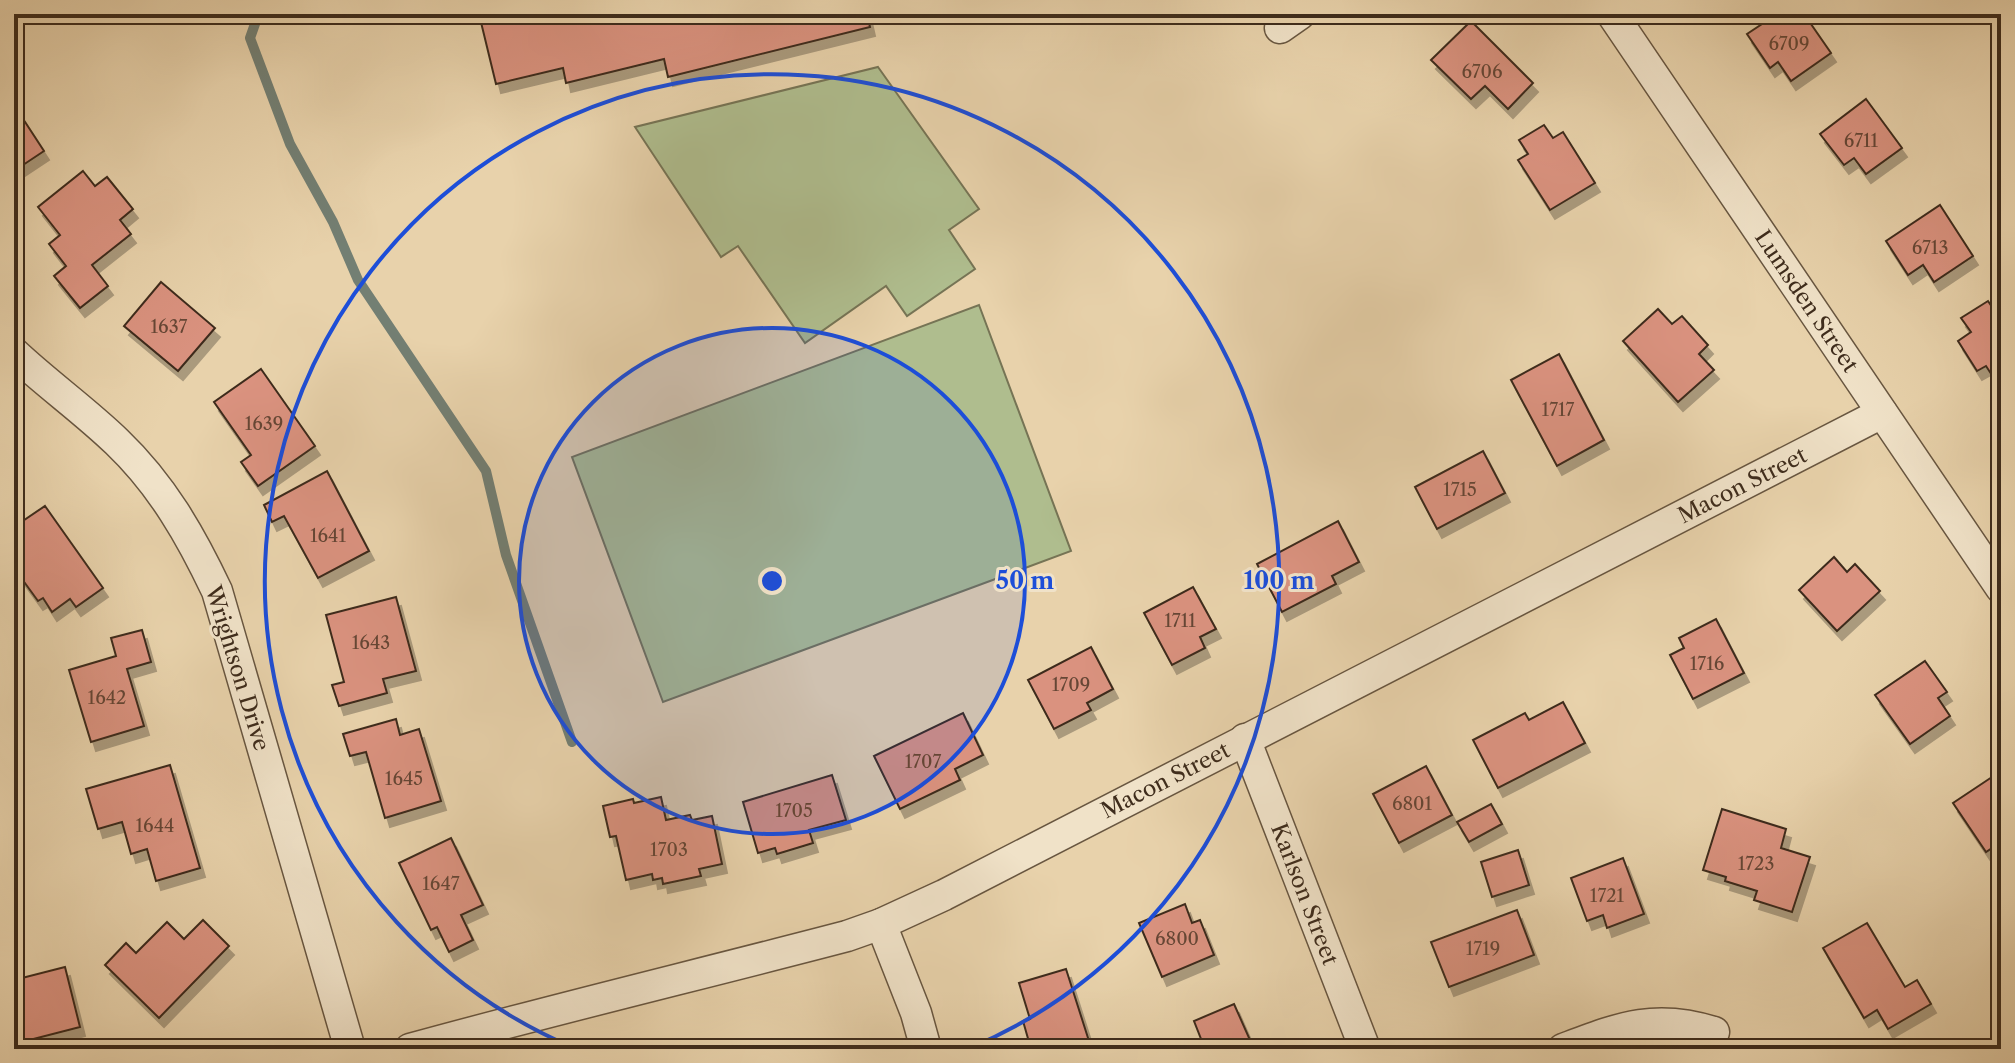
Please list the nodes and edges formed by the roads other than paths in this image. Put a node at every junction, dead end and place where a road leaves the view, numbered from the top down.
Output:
1 (1612, 14) edge
2 (14, 353) edge
3 (1882, 413) junction
4 (2001, 588) edge
5 (1245, 739) junction
6 (881, 924) junction
7 (1714, 1032) dead end
8 (350, 1049) edge
9 (410, 1049) edge
10 (926, 1049) edge
11 (1365, 1049) edge
12 (1563, 1049) edge

1 - 3 street, Lumsden Street
2 - 8 street, Wrightson Drive
3 - 4 street, Lumsden Street
3 - 5 street, Macon Street
5 - 6 street, Macon Street
5 - 11 street, Karlson Street
6 - 9 street, Macon Street
6 - 10 street
7 - 12 street

